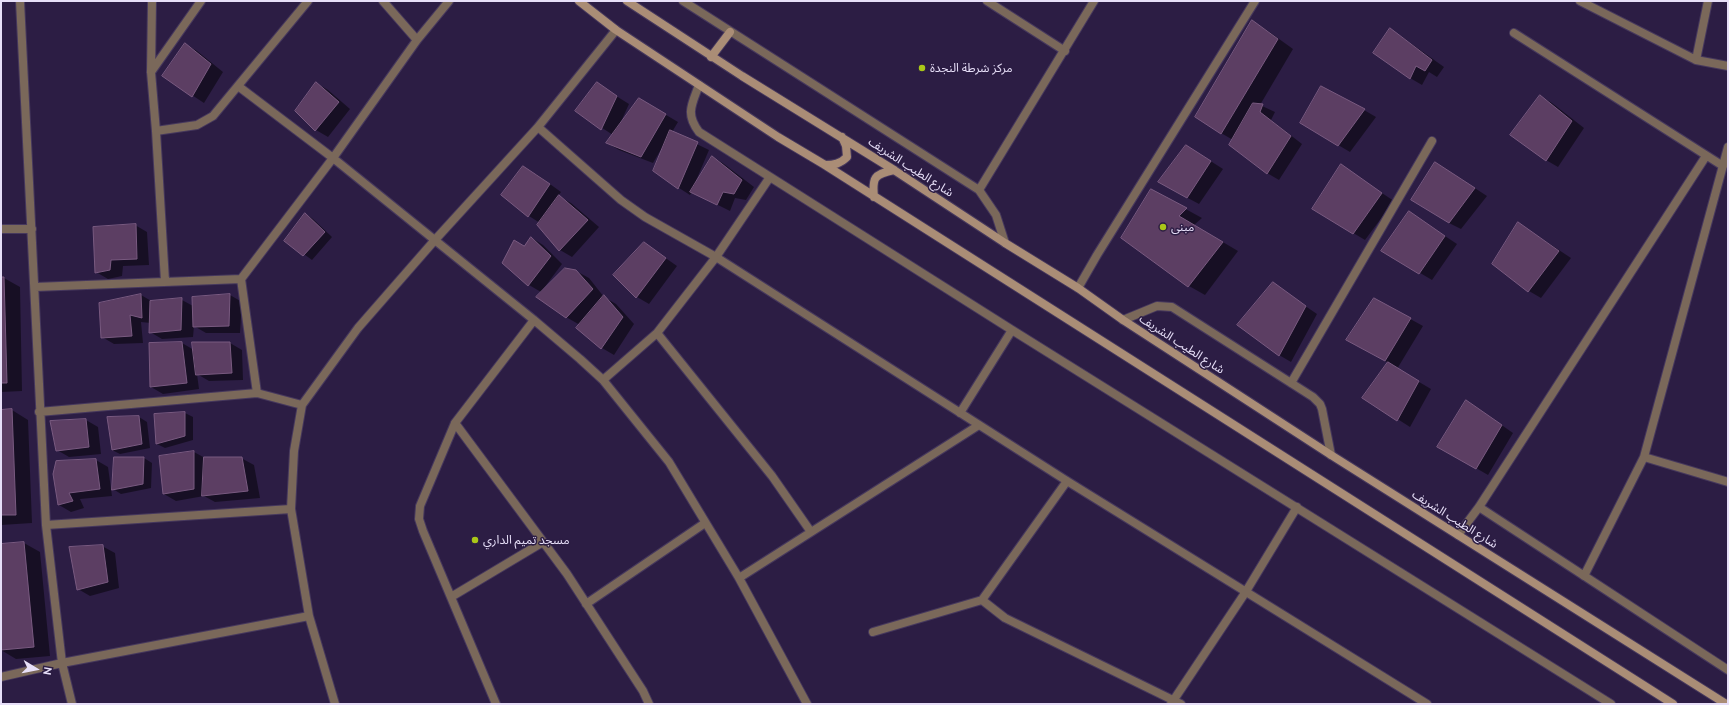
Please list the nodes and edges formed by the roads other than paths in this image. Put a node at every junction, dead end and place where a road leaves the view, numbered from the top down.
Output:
1 (20, 1) edge
2 (152, 1) edge
3 (202, 1) edge
4 (308, 1) edge
5 (383, 1) edge
6 (449, 1) edge
7 (579, 1) edge
8 (627, 1) edge
9 (683, 1) edge
10 (987, 1) edge
11 (1094, 1) edge
12 (1255, 1) edge
13 (1580, 1) edge
14 (1708, 1) edge
15 (616, 30) junction
16 (730, 32) junction
17 (1514, 33) dead end
18 (417, 40) junction
19 (1065, 50) junction
20 (711, 57) junction
21 (1696, 60) junction
22 (1728, 66) edge
23 (151, 72) junction
24 (699, 85) junction
25 (238, 86) junction
26 (538, 127) junction
27 (156, 131) junction
28 (842, 136) junction
29 (1432, 141) dead end
30 (1728, 147) edge
31 (1706, 156) junction
32 (333, 158) junction
33 (825, 165) junction
34 (1723, 166) junction
35 (894, 170) junction
36 (770, 177) junction
37 (979, 190) junction
38 (874, 197) junction
39 (1, 229) edge
40 (32, 229) junction
41 (434, 241) junction
42 (1005, 243) junction
43 (716, 257) junction
44 (241, 279) junction
45 (165, 281) junction
46 (35, 287) junction
47 (1078, 288) junction
48 (534, 320) junction
49 (1123, 320) junction
50 (1012, 330) junction
51 (657, 333) junction
52 (603, 380) junction
53 (1291, 383) junction
54 (257, 393) junction
55 (302, 405) junction
56 (39, 412) junction
57 (960, 413) junction
58 (455, 422) junction
59 (979, 425) junction
60 (1331, 455) junction
61 (1644, 457) junction
62 (1067, 481) junction
63 (1728, 482) edge
64 (1479, 506) junction
65 (1297, 507) junction
66 (291, 509) junction
67 (705, 523) junction
68 (46, 526) junction
69 (811, 532) junction
70 (1458, 535) junction
71 (543, 542) junction
72 (1584, 576) junction
73 (739, 578) junction
74 (1245, 593) junction
75 (451, 597) junction
76 (982, 600) junction
77 (586, 604) junction
78 (309, 616) junction
79 (873, 632) dead end
80 (62, 663) junction
81 (1728, 670) edge
82 (1, 677) edge
83 (1421, 702) edge
84 (1175, 703) edge
85 (72, 704) edge
86 (335, 704) edge
87 (496, 704) edge
88 (649, 704) edge
89 (807, 704) edge
90 (1611, 704) edge
91 (1673, 704) edge
92 (1726, 704) edge

1 - 40 street
2 - 23 street
3 - 23 street
4 - 25 street
5 - 18 street
6 - 18 street
7 - 15 main road
8 - 20 main road, شارع الطيب الشريف
9 - 16 street
10 - 19 street
11 - 19 street
12 - 47 street
13 - 21 street
14 - 21 street
15 - 24 main road
15 - 26 street
16 - 20 main road
16 - 37 street
17 - 31 street
18 - 32 street
19 - 37 street
20 - 28 main road, شارع الطيب الشريف
21 - 22 street
23 - 27 street
24 - 33 main road
24 - 36 street
25 - 27 street
25 - 32 street
26 - 41 street
26 - 43 street
27 - 45 street
28 - 33 main road
28 - 35 main road, شارع الطيب الشريف
29 - 53 street
30 - 34 street
31 - 34 street
31 - 64 street
32 - 41 street
32 - 44 street
33 - 38 main road
34 - 61 street
35 - 38 main road
35 - 42 main road, شارع الطيب الشريف
36 - 43 street
36 - 50 street
37 - 42 street
38 - 91 main road
39 - 40 street
40 - 46 street
41 - 48 street
41 - 55 street
42 - 47 main road, شارع الطيب الشريف
43 - 51 street
43 - 57 street
44 - 45 street
44 - 54 street
45 - 46 street
46 - 56 street
47 - 49 main road, شارع الطيب الشريف
48 - 52 street
48 - 58 street
49 - 53 street
49 - 60 main road, شارع الطيب الشريف
50 - 57 street
50 - 65 street
51 - 52 street
51 - 69 street
52 - 67 street
53 - 60 street
54 - 55 street
54 - 56 street
55 - 66 street
56 - 68 street
57 - 59 street
58 - 71 street
58 - 75 street
59 - 62 street
59 - 69 street
60 - 70 main road, شارع الطيب الشريف
61 - 63 street
61 - 72 street
62 - 74 street
62 - 76 street
64 - 70 street
64 - 72 street
65 - 74 street
65 - 90 street
66 - 68 street
66 - 78 street
67 - 73 street
67 - 77 street
68 - 80 street
69 - 73 street
70 - 92 main road, شارع الطيب الشريف
71 - 75 street
71 - 77 street
72 - 81 street
73 - 89 street
74 - 83 street
74 - 84 street
75 - 87 street
76 - 79 street
76 - 84 street
77 - 88 street
78 - 80 street
78 - 86 street
80 - 82 street
80 - 85 street

